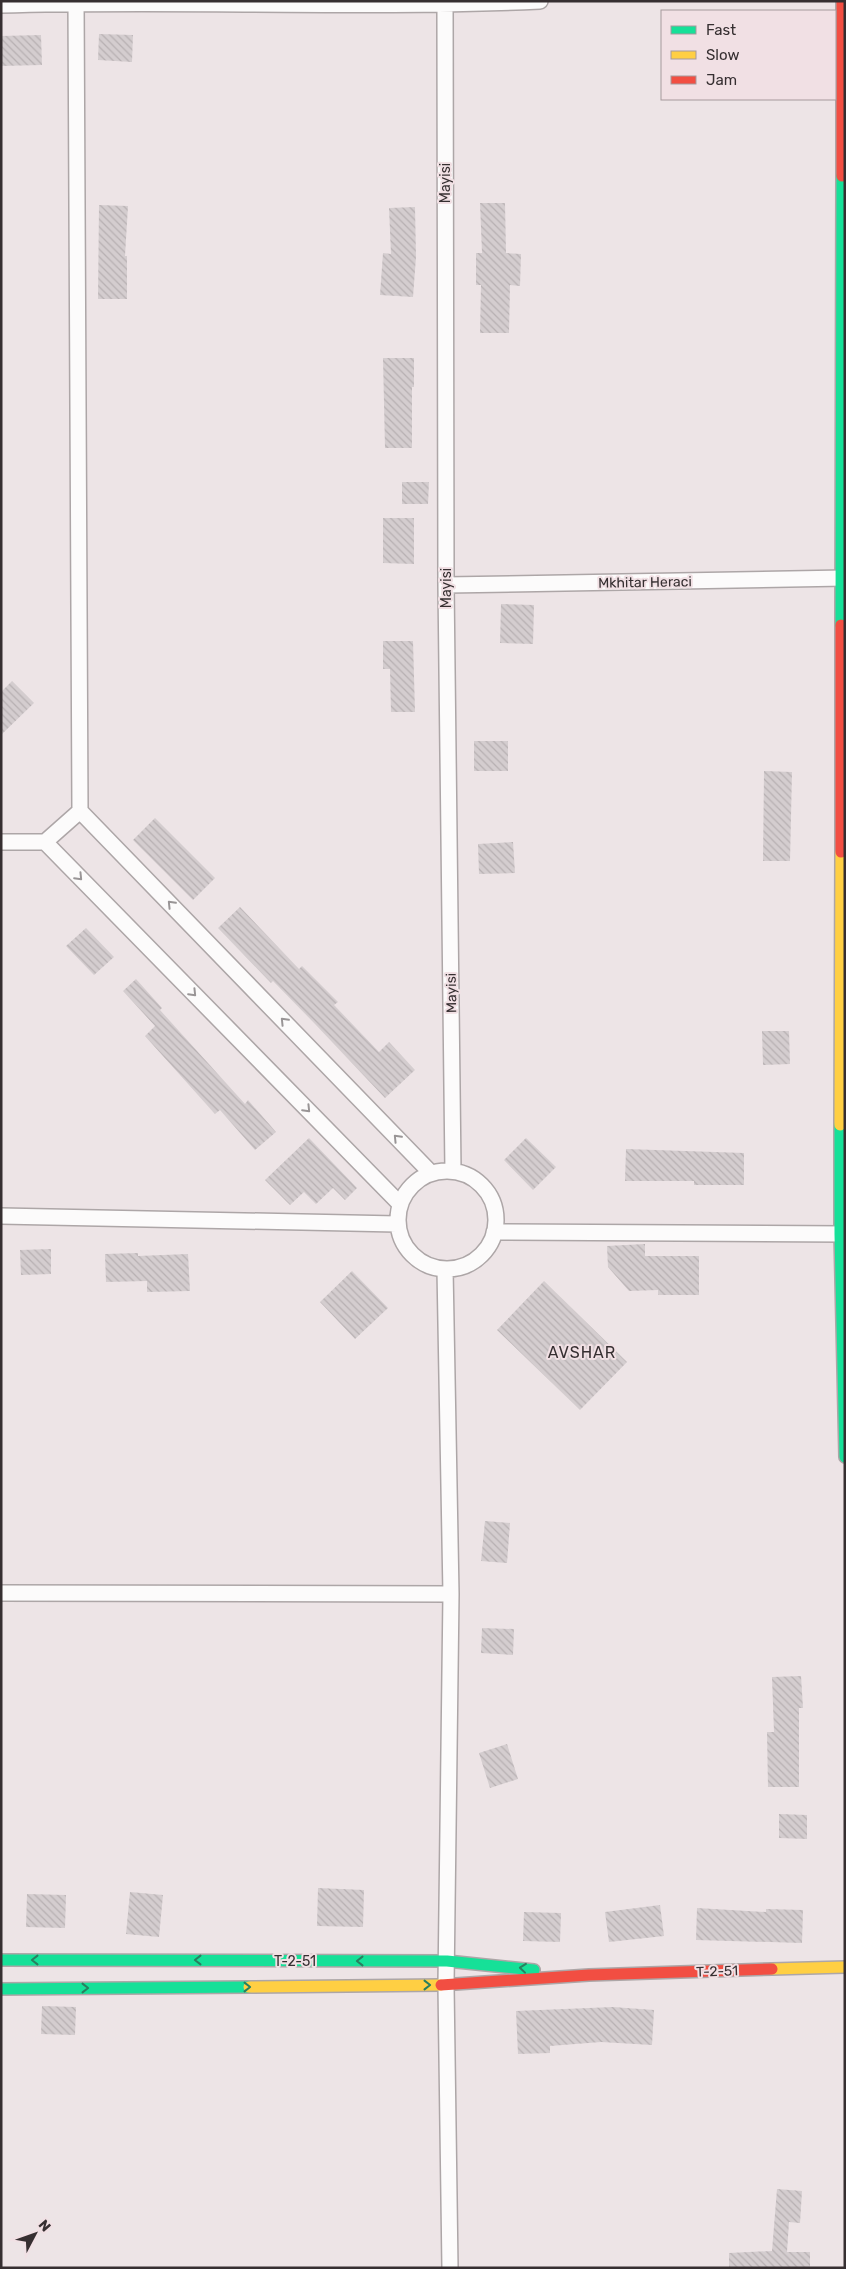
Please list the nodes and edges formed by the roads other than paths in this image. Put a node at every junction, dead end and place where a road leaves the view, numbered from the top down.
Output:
1 (540, 1) edge
2 (842, 1) edge
3 (76, 2) edge
4 (1, 4) edge
5 (445, 5) junction
6 (843, 578) edge
7 (446, 585) junction
8 (80, 811) junction
9 (1, 842) edge
10 (45, 842) junction
11 (453, 1171) junction
12 (431, 1173) junction
13 (400, 1204) junction
14 (1, 1216) edge
15 (397, 1224) junction
16 (494, 1232) junction
17 (842, 1234) edge
18 (445, 1269) junction
19 (845, 1457) edge
20 (1, 1593) edge
21 (451, 1594) junction
22 (1, 1960) edge
23 (447, 1961) junction
24 (845, 1967) edge
25 (588, 1975) junction
26 (446, 1985) junction
27 (1, 1989) edge
28 (450, 2268) edge

1 - 5 street
2 - 6 main road
3 - 4 street
3 - 5 street
3 - 8 street
5 - 7 street, Mayisi
6 - 7 street, Mkhitar Heraci
6 - 17 main road
7 - 11 street, Mayisi
8 - 10 street
12 -> 8 street
9 - 10 street
10 -> 13 street
11 - 12 street
11 - 16 street
12 - 13 street
13 - 15 street
14 - 15 street
15 - 18 street
16 - 17 street
16 - 18 street
17 - 19 main road
18 - 21 street
20 - 21 street
21 - 23 street
23 -> 22 main road, T-2-51
25 -> 23 main road, T-2-51
23 - 26 street
24 - 25 main road, T-2-51
25 - 26 main road, T-2-51
27 -> 26 main road, T-2-51
26 - 28 street

